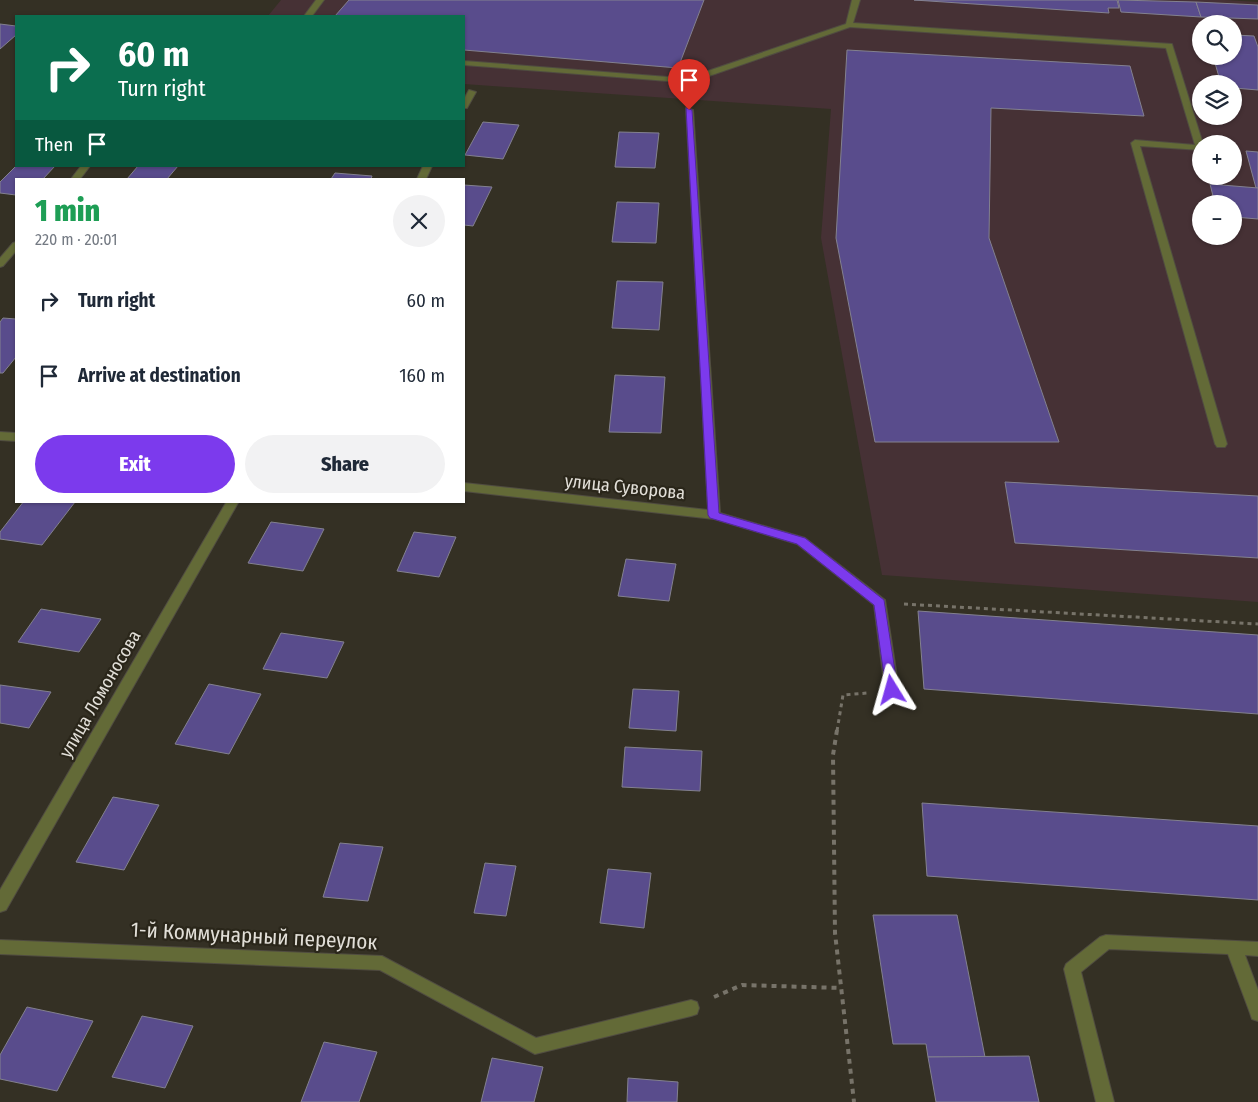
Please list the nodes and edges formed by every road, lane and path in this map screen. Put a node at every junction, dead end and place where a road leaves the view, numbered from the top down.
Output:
1 (320, 0) edge
2 (856, 0) edge
3 (309, 15) edge
4 (850, 25) junction
5 (465, 63) edge
6 (472, 92) dead end
7 (465, 104) edge
8 (689, 110) dead end
9 (85, 167) edge
10 (76, 178) edge
11 (15, 246) edge
12 (0, 264) edge
13 (0, 436) edge
14 (15, 437) edge
15 (1221, 444) dead end
16 (465, 487) edge
17 (232, 503) edge
18 (714, 515) junction
19 (880, 603) junction
20 (1258, 624) edge
21 (892, 690) joint
22 (0, 905) edge
23 (0, 947) edge
24 (1234, 947) junction
25 (1258, 949) edge
26 (841, 988) junction
27 (691, 1008) joint
28 (1258, 1014) edge
29 (854, 1102) edge
30 (1105, 1102) edge

1 - 3 street
2 - 4 street
4 - 5 street
4 - 15 street
6 - 7 street
8 - 18 street
9 - 10 street
11 - 12 street
13 - 14 street
16 - 18 street, улица Суворова
17 - 22 street, улица Ломоносова
18 - 19 street, улица Суворова
19 - 20 path
19 - 21 street
21 - 26 path
23 - 27 street, 1-й Коммунарный переулок
24 - 25 street
24 - 28 street
24 - 30 street
26 - 27 path
26 - 29 path

